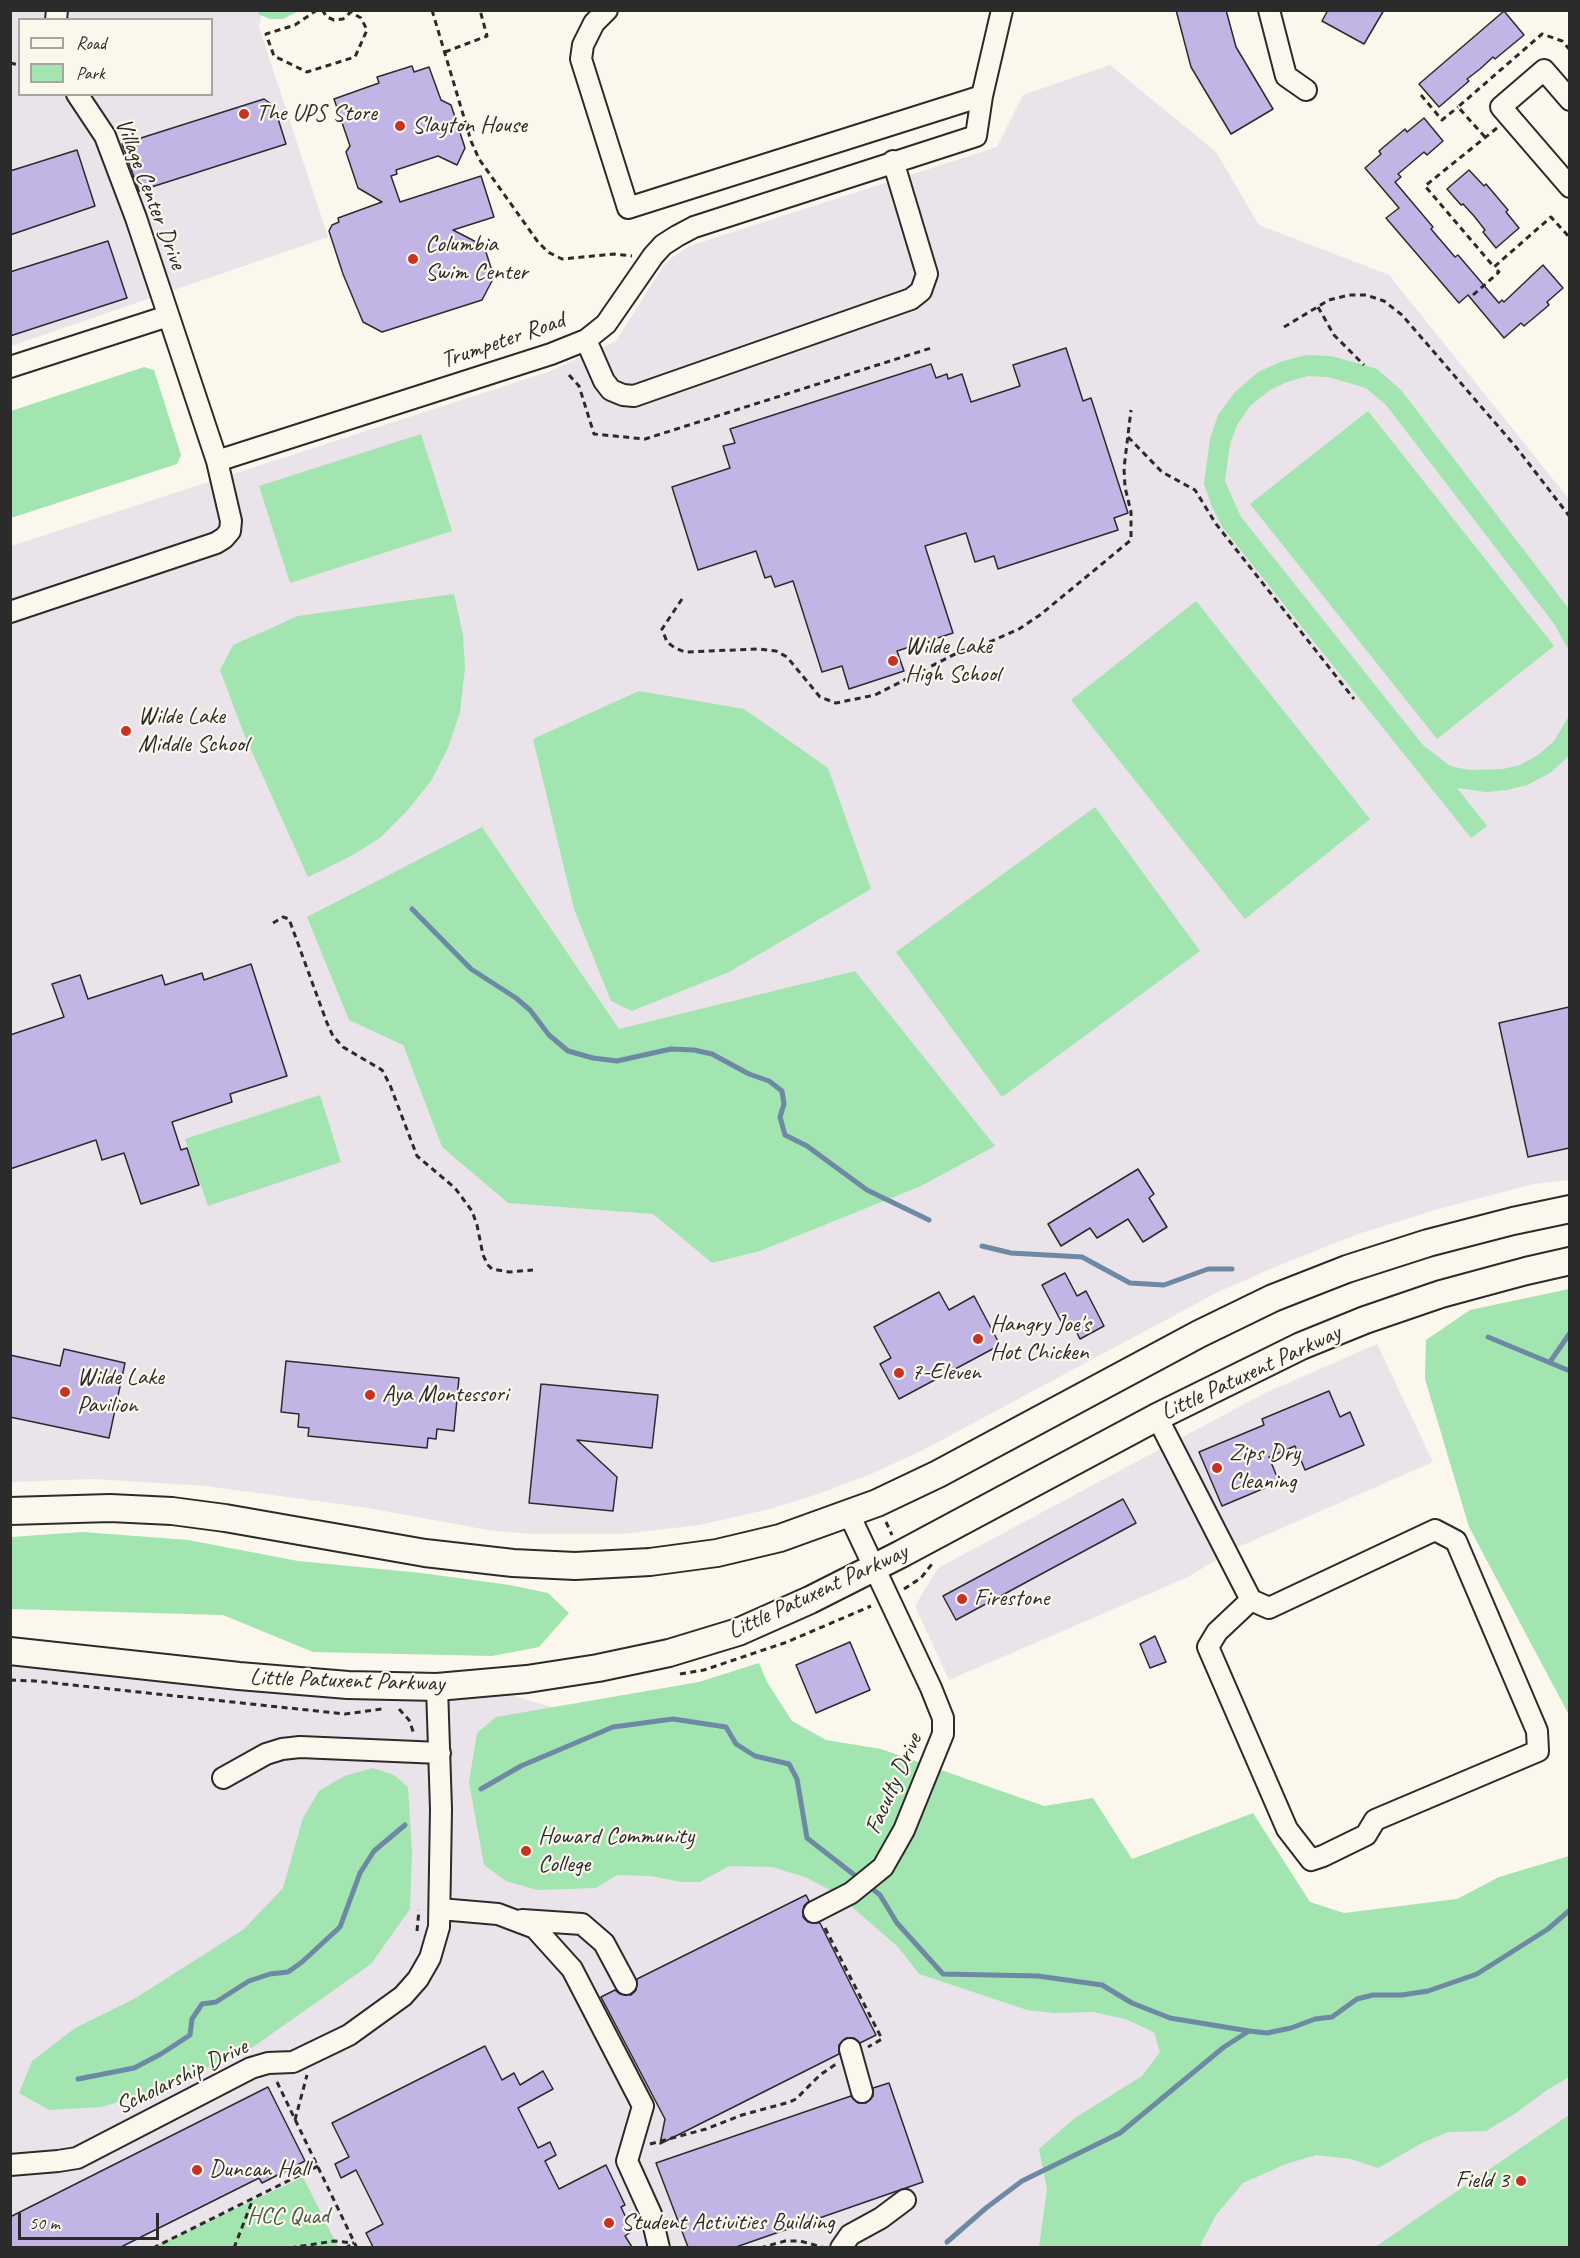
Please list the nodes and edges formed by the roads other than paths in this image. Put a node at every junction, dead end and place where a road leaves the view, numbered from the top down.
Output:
1 (607, 10) edge
2 (1002, 10) edge
3 (1269, 10) edge
4 (1306, 90) dead end
5 (78, 96) edge
6 (982, 96) junction
7 (1569, 100) edge
8 (893, 161) junction
9 (1569, 187) edge
10 (168, 316) junction
11 (586, 340) junction
12 (10, 367) edge
13 (217, 461) junction
14 (10, 612) edge
15 (1569, 1209) edge
16 (1569, 1261) edge
17 (1157, 1417) junction
18 (10, 1511) edge
19 (849, 1514) junction
20 (874, 1568) junction
21 (1251, 1600) junction
22 (10, 1651) edge
23 (437, 1687) junction
24 (440, 1753) junction
25 (223, 1778) dead end
26 (440, 1909) junction
27 (817, 1910) road end
28 (517, 1920) junction
29 (626, 1984) dead end
30 (851, 2052) road end
31 (862, 2091) dead end
32 (10, 2165) edge
33 (906, 2200) dead end
34 (659, 2247) edge
35 (841, 2247) edge

1 - 6 street
2 - 6 street, Trumpeter Road
3 - 4 street
5 - 10 street, Village Center Drive
6 - 8 street, Trumpeter Road
7 - 9 street
8 - 11 street, Trumpeter Road
8 - 11 street
10 - 12 street
10 - 13 street
11 - 13 street, Trumpeter Road
13 - 14 street
15 - 19 main road
16 - 17 main road, Little Patuxent Parkway
17 - 20 main road, Little Patuxent Parkway
17 - 21 street
18 - 19 main road
19 - 20 street, Faculty Drive
20 - 23 main road, Little Patuxent Parkway
20 - 27 street, Faculty Drive
21 - 21 street
22 - 23 main road, Little Patuxent Parkway
23 - 24 street, Scholarship Drive
24 - 25 street
24 - 26 street, Scholarship Drive
26 - 28 street
26 - 32 street, Scholarship Drive
28 - 29 street
28 - 34 street
30 - 31 street
33 - 35 street

